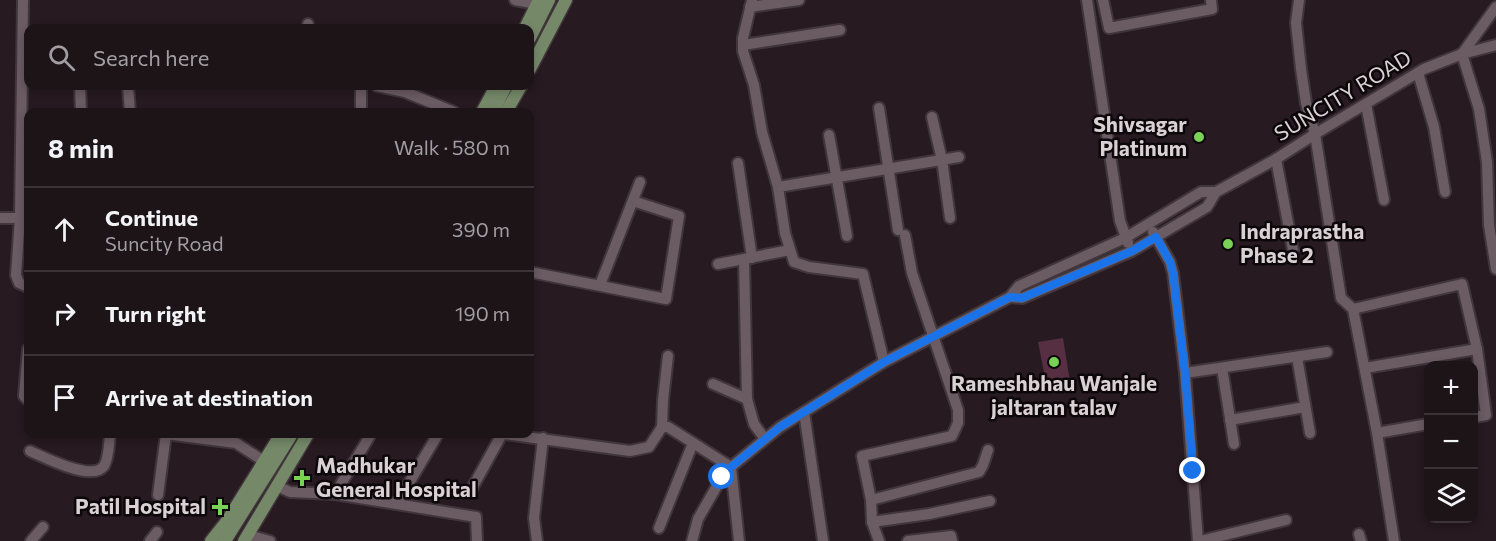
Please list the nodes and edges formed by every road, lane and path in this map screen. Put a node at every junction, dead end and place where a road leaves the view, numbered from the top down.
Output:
1 (23, 0) edge
2 (516, 0) edge
3 (556, 0) edge
4 (566, 0) edge
5 (799, 0) edge
6 (1087, 0) edge
7 (1103, 0) edge
8 (1210, 0) edge
9 (1299, 0) edge
10 (542, 1) edge
11 (751, 3) edge
12 (1496, 7) edge
13 (528, 24) edge
14 (534, 26) edge
15 (840, 30) dead end
16 (534, 44) edge
17 (743, 45) junction
18 (1496, 45) edge
19 (1462, 54) junction
20 (534, 61) edge
21 (1418, 73) junction
22 (80, 90) edge
23 (128, 90) edge
24 (361, 90) edge
25 (396, 90) edge
26 (494, 90) edge
27 (504, 90) edge
28 (510, 90) edge
29 (519, 90) edge
30 (1366, 104) junction
31 (81, 108) edge
32 (130, 108) edge
33 (361, 108) edge
34 (444, 108) edge
35 (484, 108) edge
36 (495, 108) edge
37 (500, 108) edge
38 (508, 108) edge
39 (879, 108) dead end
40 (932, 117) dead end
41 (1315, 134) junction
42 (829, 135) dead end
43 (959, 157) dead end
44 (1276, 159) junction
45 (942, 160) junction
46 (738, 163) dead end
47 (888, 168) junction
48 (837, 177) junction
49 (640, 182) dead end
50 (778, 187) junction
51 (1216, 192) junction
52 (1445, 192) dead end
53 (1384, 200) dead end
54 (633, 201) junction
55 (23, 212) edge
56 (0, 218) edge
57 (950, 218) dead end
58 (1148, 224) junction
59 (848, 236) dead end
60 (1156, 237) junction
61 (1125, 238) junction
62 (790, 250) junction
63 (1293, 250) dead end
64 (1132, 251) junction
65 (748, 259) junction
66 (718, 264) dead end
67 (1496, 268) edge
68 (534, 273) edge
69 (24, 285) edge
70 (600, 285) junction
71 (1010, 297) junction
72 (1353, 309) junction
73 (932, 337) junction
74 (1476, 348) junction
75 (1327, 352) dead end
76 (668, 356) dead end
77 (1297, 357) junction
78 (884, 362) junction
79 (1222, 368) junction
80 (1365, 368) junction
81 (1185, 373) junction
82 (713, 384) dead end
83 (747, 399) junction
84 (1305, 407) junction
85 (804, 412) junction
86 (1478, 416) edge
87 (1230, 420) junction
88 (1424, 425) edge
89 (662, 427) junction
90 (1310, 433) dead end
91 (1377, 433) junction
92 (534, 437) edge
93 (109, 438) edge
94 (165, 438) edge
95 (222, 438) edge
96 (279, 438) edge
97 (289, 438) edge
98 (298, 438) edge
99 (306, 438) edge
100 (369, 438) edge
101 (436, 438) edge
102 (501, 438) edge
103 (543, 438) junction
104 (765, 439) junction
105 (693, 443) junction
106 (1234, 444) dead end
107 (988, 450) dead end
108 (30, 452) dead end
109 (265, 462) junction
110 (731, 467) junction
111 (341, 484) dead end
112 (278, 486) junction
113 (470, 492) dead end
114 (158, 495) dead end
115 (402, 495) dead end
116 (871, 500) junction
117 (990, 501) dead end
118 (1286, 520) dead end
119 (872, 522) junction
120 (43, 527) dead end
121 (659, 528) dead end
122 (246, 538) edge
123 (31, 541) edge
124 (211, 541) edge
125 (225, 541) edge
126 (234, 541) edge
127 (270, 541) edge
128 (477, 541) edge
129 (537, 541) edge
130 (692, 541) edge
131 (739, 541) edge
132 (824, 541) edge
133 (879, 541) edge
134 (908, 541) edge
135 (952, 541) edge
136 (1199, 541) edge
137 (1394, 541) edge

1 - 55 street
2 - 10 street
3 - 16 main road
4 - 20 main road
5 - 11 street
6 - 61 street
7 - 8 street
9 - 41 street
10 - 13 main road
10 - 14 main road
11 - 17 street
12 - 19 street
15 - 17 street
17 - 50 street
18 - 19 street, SUNCITY ROAD
19 - 21 street, SUNCITY ROAD
19 - 67 street
21 - 30 street, SUNCITY ROAD
21 - 52 street
22 - 31 street
23 - 32 street
24 - 33 street
25 - 34 street
26 - 35 main road
27 - 36 main road
28 - 37 main road
29 - 38 main road
30 - 41 street, SUNCITY ROAD
30 - 53 street
39 - 47 street
40 - 45 street
41 - 44 street, SUNCITY ROAD
41 - 72 street
42 - 48 street
43 - 45 street
44 - 51 street, SUNCITY ROAD
44 - 63 street
45 - 47 street
45 - 57 street
46 - 65 street
47 - 48 street
47 - 73 street
48 - 50 street
48 - 59 street
49 - 54 street
50 - 62 street
51 - 58 street, SUNCITY ROAD
51 - 60 street, SUNCITY ROAD
54 - 70 street
54 - 70 street
55 - 56 street
55 - 69 street
58 - 60 street
58 - 61 street, SUNCITY ROAD
60 - 64 street, SUNCITY ROAD
60 - 81 street
61 - 64 street
61 - 71 street, SUNCITY ROAD
62 - 65 street
62 - 78 street
64 - 71 street, SUNCITY ROAD
65 - 66 street
65 - 83 street
68 - 70 street
71 - 73 street, SUNCITY ROAD
72 - 74 street
72 - 80 street
73 - 78 street, SUNCITY ROAD
73 - 116 street
74 - 80 street
74 - 86 street
75 - 77 street
76 - 89 street
77 - 79 street
77 - 84 street
78 - 85 street, SUNCITY ROAD
79 - 81 street
79 - 87 street
80 - 91 street
81 - 136 street
82 - 83 street
83 - 104 street
84 - 87 street
84 - 90 street
85 - 104 street, SUNCITY ROAD
85 - 132 street
87 - 106 street
88 - 91 street
89 - 103 street
89 - 105 street
91 - 137 street
92 - 103 street
93 - 108 street
94 - 114 street
95 - 109 street
96 - 109 main road
97 - 125 main road
98 - 126 main road
99 - 112 main road
100 - 111 street
101 - 115 street
102 - 113 street
103 - 129 street
104 - 110 street, SUNCITY ROAD
105 - 110 street
105 - 121 street
107 - 116 street
109 - 124 main road
110 - 130 street, SUNCITY ROAD
110 - 131 street
112 - 122 main road
112 - 128 street
116 - 119 street
117 - 119 street
118 - 136 street
119 - 133 street
120 - 123 street
122 - 127 street
134 - 135 street

